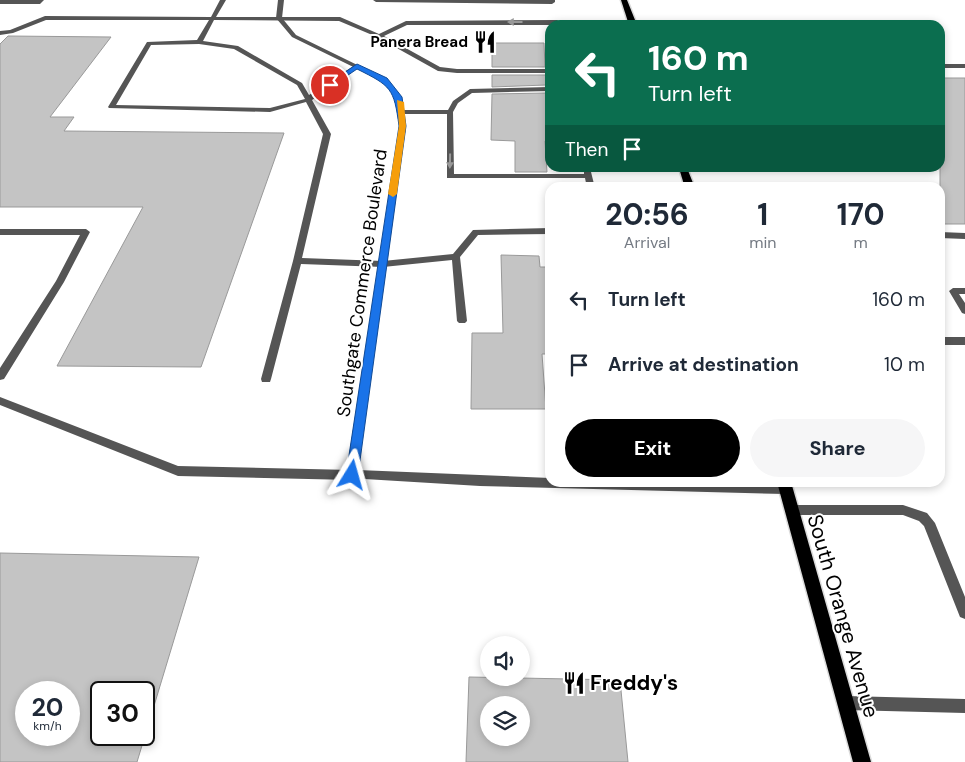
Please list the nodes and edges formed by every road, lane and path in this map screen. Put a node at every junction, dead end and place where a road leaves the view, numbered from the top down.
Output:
1 (223, 0) edge
2 (281, 0) edge
3 (376, 0) edge
4 (552, 0) edge
5 (624, 0) edge
6 (41, 1) edge
7 (0, 2) edge
8 (45, 18) junction
9 (212, 18) junction
10 (279, 18) junction
11 (631, 20) edge
12 (545, 22) edge
13 (0, 32) edge
14 (379, 36) junction
15 (199, 42) junction
16 (357, 66) junction
17 (945, 66) edge
18 (965, 66) edge
19 (545, 71) edge
20 (545, 89) edge
21 (307, 100) junction
22 (401, 112) junction
23 (450, 112) junction
24 (587, 172) edge
25 (545, 231) edge
26 (0, 232) edge
27 (945, 235) edge
28 (965, 236) edge
29 (456, 257) junction
30 (297, 262) junction
31 (383, 264) junction
32 (965, 291) edge
33 (965, 311) edge
34 (462, 322) dead end
35 (945, 341) edge
36 (965, 341) edge
37 (0, 376) edge
38 (266, 378) dead end
39 (0, 400) edge
40 (352, 475) junction
41 (545, 482) edge
42 (784, 487) edge
43 (791, 510) junction
44 (965, 612) edge
45 (846, 703) junction
46 (965, 706) edge
47 (862, 762) edge

1 - 9 street
2 - 10 street
3 - 4 street
5 - 11 main road
6 - 7 street
6 - 8 street
8 - 9 street
8 - 13 street
9 - 10 street
9 - 15 street
10 - 14 street
10 - 16 street, Southgate Commerce Boulevard
12 -> 14 street
14 - 19 street
15 - 21 street
15 - 21 street
16 - 21 street
16 - 22 street, Southgate Commerce Boulevard
17 - 18 street
20 - 23 street
21 - 30 street
22 - 23 street
22 - 31 street, Southgate Commerce Boulevard
23 -> 24 street
25 - 29 street
26 - 37 street
27 - 28 street
29 - 31 street
29 - 34 street
30 - 31 street
30 - 38 street
31 - 40 street, Southgate Commerce Boulevard
32 - 33 street
35 - 36 street
39 - 40 street
40 - 41 street
42 - 43 main road, South Orange Avenue
43 - 44 street
43 - 45 main road, South Orange Avenue
45 - 46 street
45 - 47 main road, South Orange Avenue

